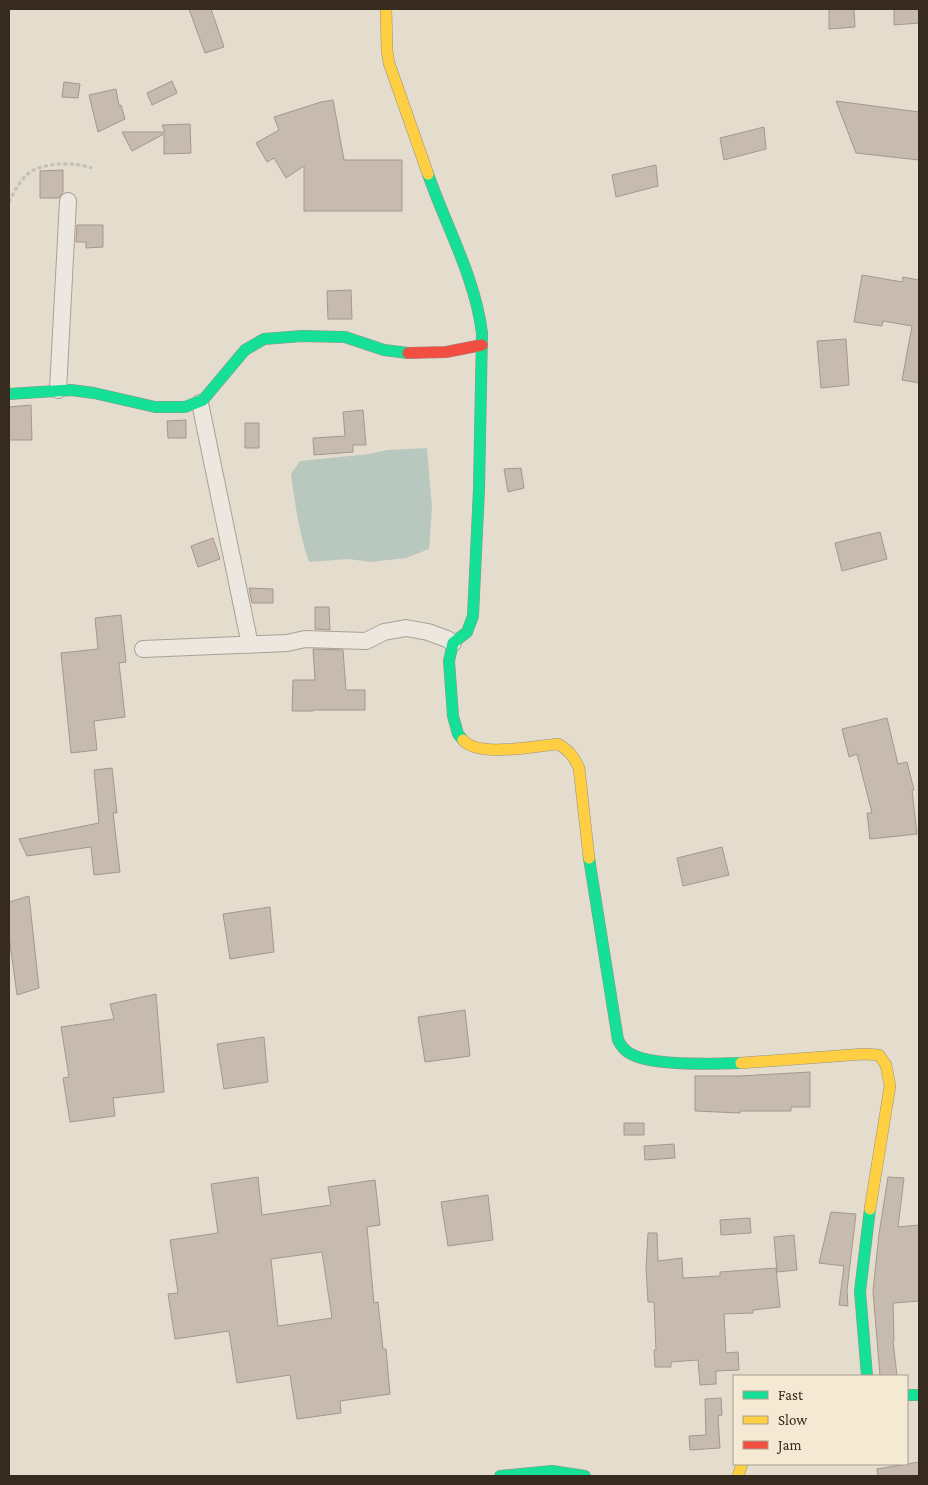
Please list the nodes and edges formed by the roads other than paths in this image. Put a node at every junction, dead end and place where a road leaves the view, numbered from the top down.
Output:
1 (386, 9) edge
2 (68, 201) dead end
3 (482, 345) junction
4 (58, 390) junction
5 (9, 394) edge
6 (200, 403) junction
7 (453, 643) junction
8 (250, 645) junction
9 (143, 649) dead end
10 (867, 1375) edge
11 (500, 1476) edge
12 (585, 1476) edge

1 - 3 street
2 - 4 street
3 - 6 street
3 - 7 street
4 - 5 street
4 - 6 street
6 - 8 street
7 - 8 street
7 - 10 street
8 - 9 street
11 - 12 street

